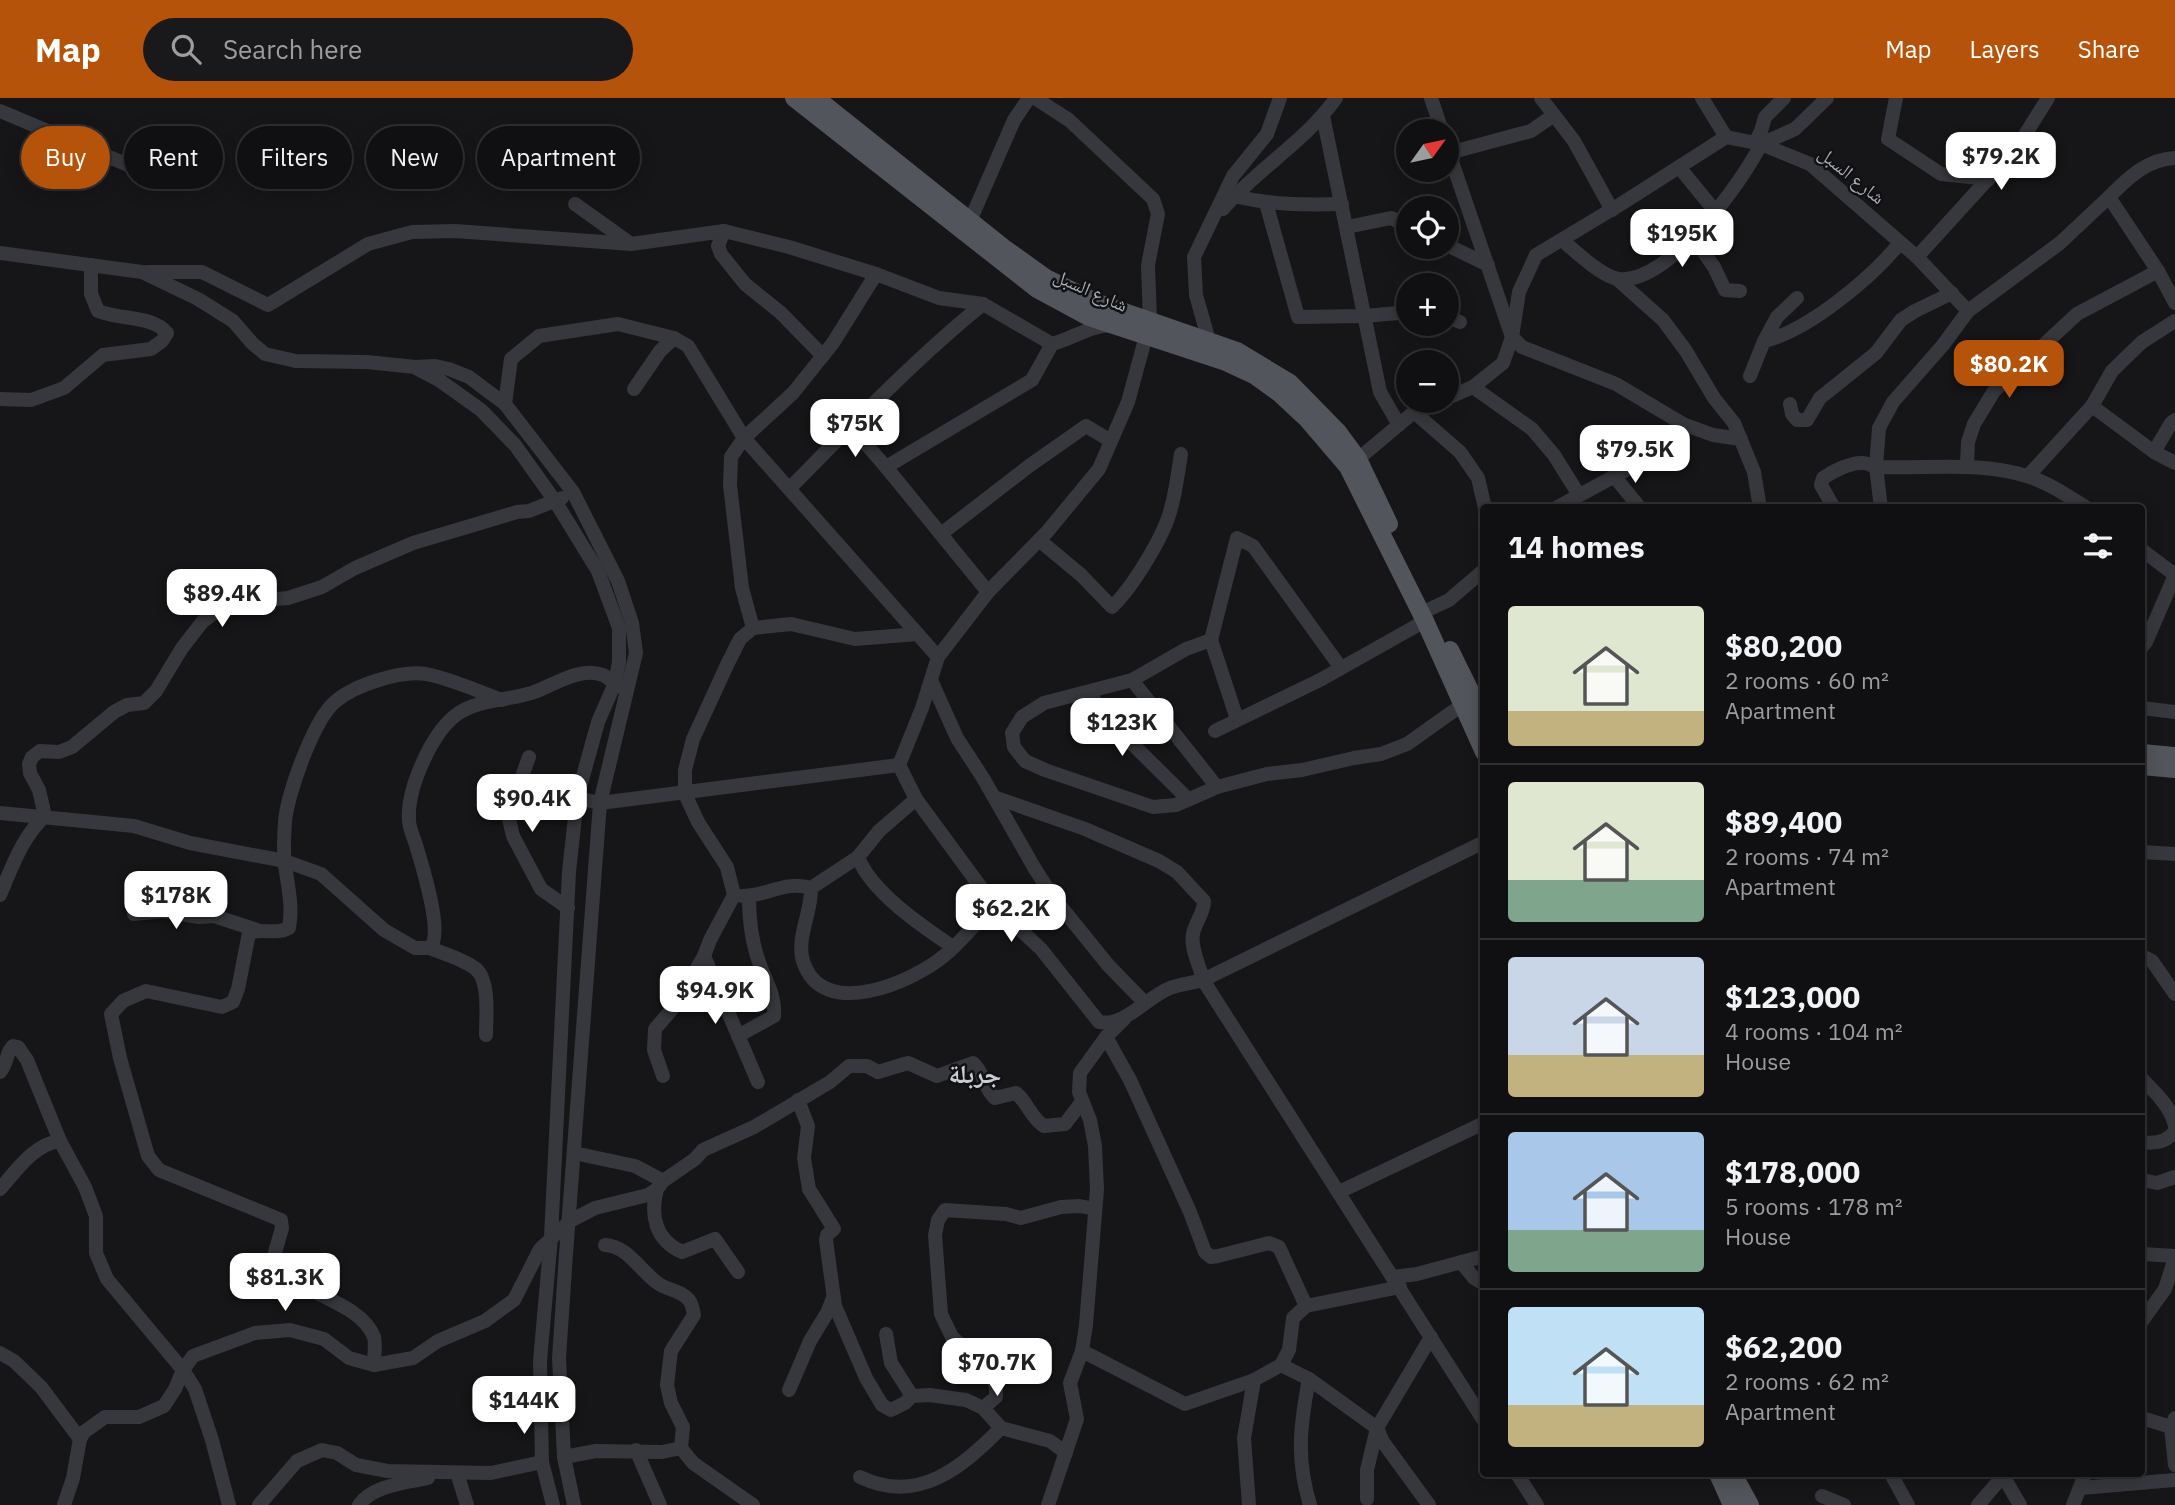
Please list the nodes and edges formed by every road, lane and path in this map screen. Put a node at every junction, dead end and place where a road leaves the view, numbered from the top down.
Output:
1 (794, 98) edge
2 (816, 98) edge
3 (1029, 98) edge
4 (1035, 98) edge
5 (1280, 98) edge
6 (1336, 98) edge
7 (1430, 98) edge
8 (1541, 98) edge
9 (1702, 98) edge
10 (1783, 98) edge
11 (1827, 98) edge
12 (1896, 98) edge
13 (2048, 98) edge
14 (0, 111) edge
15 (1554, 115) junction
16 (1323, 116) junction
17 (1438, 119) edge
18 (1726, 137) junction
19 (1758, 143) junction
20 (1460, 147) edge
21 (2175, 158) edge
22 (124, 163) edge
23 (1679, 167) junction
24 (1989, 179) junction
25 (1459, 182) edge
26 (1234, 196) junction
27 (2109, 197) junction
28 (1266, 203) junction
29 (575, 204) dead end
30 (1342, 204) junction
31 (1612, 210) junction
32 (1716, 211) junction
33 (1396, 220) edge
34 (970, 221) junction
35 (1210, 223) junction
36 (1347, 228) junction
37 (724, 231) junction
38 (1694, 238) junction
39 (1562, 240) junction
40 (631, 244) junction
41 (1899, 244) junction
42 (1459, 251) edge
43 (0, 253) edge
44 (1917, 257) junction
45 (91, 265) junction
46 (1488, 265) junction
47 (2158, 271) junction
48 (142, 272) junction
49 (876, 274) junction
50 (1617, 279) junction
51 (1740, 291) dead end
52 (1952, 293) junction
53 (1797, 298) dead end
54 (2175, 303) edge
55 (983, 304) junction
56 (1968, 311) junction
57 (1396, 313) edge
58 (1365, 316) junction
59 (2175, 321) edge
60 (1115, 324) junction
61 (1148, 329) junction
62 (1512, 337) junction
63 (674, 338) junction
64 (1209, 341) junction
65 (1764, 341) junction
66 (1052, 344) junction
67 (822, 356) junction
68 (415, 368) junction
69 (1750, 376) dead end
70 (1473, 387) junction
71 (634, 389) dead end
72 (1459, 393) edge
73 (0, 399) edge
74 (505, 404) junction
75 (1790, 404) dead end
76 (2092, 406) junction
77 (1413, 413) edge
78 (1415, 413) edge
79 (2175, 421) edge
80 (1683, 424) junction
81 (1399, 425) junction
82 (851, 427) junction
83 (744, 438) junction
84 (1741, 439) junction
85 (1111, 441) junction
86 (2154, 452) junction
87 (1181, 454) dead end
88 (1353, 463) junction
89 (2175, 463) edge
90 (1967, 465) junction
91 (886, 467) junction
92 (1876, 467) junction
93 (1614, 476) junction
94 (2028, 477) junction
95 (790, 488) junction
96 (573, 492) junction
97 (1579, 495) junction
98 (555, 501) junction
99 (1484, 504) edge
100 (1563, 504) edge
101 (1637, 504) edge
102 (1759, 504) edge
103 (1832, 504) edge
104 (1881, 504) edge
105 (2081, 504) edge
106 (941, 534) junction
107 (1039, 540) junction
108 (2145, 552) edge
109 (1480, 573) edge
110 (2175, 575) edge
111 (988, 592) junction
112 (1427, 615) junction
113 (753, 628) junction
114 (918, 634) junction
115 (1211, 640) junction
116 (2145, 643) edge
117 (938, 657) junction
118 (1341, 668) junction
119 (931, 680) junction
120 (1132, 680) junction
121 (615, 683) junction
122 (628, 692) junction
123 (1090, 692) junction
124 (502, 700) junction
125 (1462, 705) junction
126 (2145, 708) edge
127 (1480, 712) edge
128 (2175, 712) edge
129 (1237, 719) junction
130 (1215, 732) dead end
131 (1480, 743) edge
132 (2145, 753) edge
133 (2175, 756) edge
134 (529, 757) dead end
135 (899, 765) junction
136 (2145, 766) edge
137 (2175, 769) edge
138 (1217, 787) junction
139 (685, 794) junction
140 (994, 797) junction
141 (577, 798) junction
142 (1187, 798) junction
143 (916, 799) junction
144 (600, 803) junction
145 (0, 813) edge
146 (45, 816) junction
147 (1480, 844) edge
148 (2145, 852) edge
149 (2175, 854) edge
150 (858, 858) junction
151 (285, 862) junction
152 (811, 888) junction
153 (0, 895) edge
154 (734, 895) junction
155 (749, 896) junction
156 (993, 904) junction
157 (568, 908) junction
158 (134, 914) dead end
159 (257, 930) junction
160 (953, 947) junction
161 (430, 948) junction
162 (704, 957) junction
163 (2145, 958) edge
164 (1203, 980) junction
165 (2175, 994) edge
166 (1145, 1003) junction
167 (1127, 1015) junction
168 (486, 1035) dead end
169 (738, 1036) junction
170 (1106, 1037) junction
171 (0, 1072) edge
172 (663, 1076) dead end
173 (758, 1082) dead end
174 (2145, 1082) edge
175 (798, 1100) junction
176 (1081, 1103) junction
177 (1480, 1125) edge
178 (2175, 1128) edge
179 (60, 1141) junction
180 (2145, 1143) edge
181 (574, 1153) junction
182 (2175, 1177) edge
183 (2145, 1181) edge
184 (660, 1185) junction
185 (0, 1189) edge
186 (1339, 1192) junction
187 (1095, 1209) junction
188 (570, 1221) junction
189 (551, 1237) junction
190 (605, 1245) dead end
191 (2145, 1254) edge
192 (1480, 1256) edge
193 (2175, 1257) edge
194 (1461, 1262) junction
195 (738, 1272) dead end
196 (1397, 1282) junction
197 (1480, 1282) edge
198 (833, 1298) junction
199 (1306, 1306) junction
200 (2145, 1317) edge
201 (886, 1334) dead end
202 (1431, 1337) junction
203 (1082, 1351) junction
204 (0, 1353) edge
205 (374, 1365) junction
206 (1281, 1365) junction
207 (183, 1370) junction
208 (1309, 1379) junction
209 (1254, 1380) junction
210 (789, 1390) dead end
211 (912, 1396) junction
212 (983, 1408) junction
213 (1480, 1415) edge
214 (2145, 1418) edge
215 (2173, 1423) edge
216 (1001, 1428) junction
217 (1377, 1428) junction
218 (80, 1439) junction
219 (681, 1448) junction
220 (636, 1450) junction
221 (1066, 1452) junction
222 (564, 1457) junction
223 (542, 1462) junction
224 (2175, 1465) edge
225 (451, 1473) junction
226 (860, 1477) dead end
227 (1519, 1477) edge
228 (1720, 1477) edge
229 (1733, 1477) edge
230 (2001, 1477) edge
231 (2004, 1477) edge
232 (1896, 1478) edge
233 (2175, 1480) edge
234 (2083, 1481) edge
235 (1822, 1496) dead end
236 (1367, 1499) dead end
237 (1737, 1502) edge
238 (1428, 1504) edge
239 (64, 1505) edge
240 (229, 1505) edge
241 (260, 1505) edge
242 (359, 1505) edge
243 (467, 1505) edge
244 (552, 1505) edge
245 (574, 1505) edge
246 (660, 1505) edge
247 (753, 1505) edge
248 (1048, 1505) edge
249 (1249, 1505) edge
250 (1310, 1505) edge
251 (1537, 1505) edge
252 (1844, 1505) edge
253 (1908, 1505) edge
254 (1978, 1505) edge
255 (2020, 1505) edge
256 (2073, 1505) edge

1 - 60 main road, شارع السبل
2 - 34 main road, شارع السبل
3 - 34 street
4 - 61 street
5 - 35 street
6 - 16 street
7 - 17 street
8 - 15 street
9 - 18 street
10 - 19 street
11 - 19 street
12 - 24 street
13 - 24 street
14 - 22 street
15 - 20 street
15 - 31 street
16 - 26 street
16 - 30 street
18 - 19 street, شارع السبل
18 - 23 street
19 - 32 street
19 - 41 street, شارع السبل
21 - 27 street
23 - 31 street
23 - 32 street
24 - 44 street
25 - 46 street
26 - 28 street
26 - 35 street
27 - 47 street
27 - 56 street
28 - 30 street
28 - 58 street
29 - 40 street
30 - 36 street
31 - 39 street
32 - 38 street
33 - 36 street
34 - 61 main road, شارع السبل
35 - 64 street
36 - 58 street
37 - 40 street
37 - 49 street
37 - 67 street
38 - 50 street
38 - 51 street
39 - 50 street
39 - 62 street
40 - 48 street
41 - 44 street, شارع السبل
41 - 65 street
42 - 46 street
43 - 45 street
44 - 52 street, شارع السبل
45 - 48 street
45 - 73 street
46 - 62 street
47 - 54 street
47 - 90 street
48 - 68 street
49 - 55 street
49 - 67 street
50 - 84 street
52 - 56 street, شارع السبل
52 - 75 street
53 - 65 street
55 - 66 street
55 - 82 street
56 - 92 street
57 - 58 street
58 - 81 street
59 - 76 street
60 - 61 main road, شارع السبل
60 - 66 street
61 - 64 main road, شارع السبل
61 - 85 street
61 - 88 main road, شارع السبل
62 - 70 street
62 - 80 street
63 - 71 street
63 - 74 street
63 - 83 street
64 - 88 main road, شارع السبل
65 - 69 street
66 - 91 street
67 - 83 street
68 - 74 street
68 - 98 street
70 - 72 street
70 - 97 street
74 - 96 street
76 - 86 street
76 - 94 street
77 - 81 street
78 - 99 street
79 - 86 street
80 - 84 street
80 - 93 street
81 - 88 street
82 - 91 street
82 - 95 street
83 - 95 street
83 - 113 street
84 - 102 street
85 - 106 street
85 - 107 street
86 - 89 street
87 - 107 street
88 - 112 main road, شارع السبل
90 - 92 street
90 - 94 street
91 - 106 street
92 - 103 street
92 - 104 street
93 - 97 street
93 - 101 street
94 - 105 street
95 - 114 street
96 - 98 street
96 - 122 street
97 - 100 street
98 - 121 street
98 - 146 street
106 - 111 street
107 - 111 street
108 - 110 street
109 - 112 street
110 - 116 street
111 - 117 street
112 - 118 street
112 - 125 main road, شارع السبل
112 - 127 main road, شارع السبل
113 - 114 street
113 - 139 street
114 - 117 street
115 - 118 street
115 - 120 street
115 - 129 street
117 - 119 street
118 - 129 street
119 - 135 street
119 - 140 street
120 - 123 street
120 - 138 street
121 - 122 street
121 - 124 street
121 - 141 street
122 - 144 street
123 - 142 street
123 - 142 street
124 - 151 street
124 - 161 street
125 - 131 main road, شارع السبل
125 - 138 street
126 - 128 street
129 - 130 street
132 - 133 main road
134 - 157 street
135 - 139 street
135 - 143 street
136 - 137 main road
138 - 142 street
139 - 144 street
139 - 154 street
140 - 164 street
140 - 166 street
141 - 144 street
141 - 157 street
143 - 150 street
143 - 156 street
144 - 181 street
145 - 146 street
146 - 151 street
146 - 153 street
147 - 164 street
148 - 149 street
150 - 152 street
150 - 160 street
151 - 159 street
151 - 161 street
152 - 155 street
152 - 160 street
154 - 155 street
154 - 162 street
155 - 169 street
156 - 160 street
156 - 167 street
157 - 189 street
158 - 159 street
159 - 205 street
161 - 168 street
162 - 169 street
162 - 172 street
163 - 165 street
164 - 166 street
164 - 186 street
166 - 167 street
167 - 170 street
169 - 173 street
170 - 176 street
170 - 199 street
171 - 179 street
174 - 178 street
175 - 176 street
175 - 184 street
175 - 198 street
176 - 187 street
177 - 186 street
178 - 180 street
179 - 185 street
179 - 207 street
181 - 184 street
181 - 188 street
182 - 183 street
184 - 188 street
184 - 195 street
186 - 196 street
187 - 203 street
187 - 212 street
188 - 189 street
188 - 222 street
189 - 205 street
189 - 223 street
190 - 219 street
191 - 193 street
192 - 194 street
193 - 200 street
194 - 196 street
194 - 197 street
196 - 199 street
196 - 202 street
198 - 210 street
198 - 211 street
199 - 206 street
201 - 211 street
202 - 213 street
202 - 217 street
203 - 209 street
203 - 221 street
204 - 218 street
205 - 207 street
206 - 208 street
206 - 209 street
207 - 218 street
207 - 240 street
208 - 217 street
208 - 250 street
209 - 249 street
211 - 212 street
212 - 216 street
214 - 215 street
215 - 224 street
216 - 221 street
216 - 226 street
217 - 236 street
217 - 238 street
218 - 239 street
219 - 220 street
219 - 247 street
220 - 222 street
220 - 246 street
221 - 248 street
222 - 245 street
223 - 225 street
223 - 244 street
225 - 241 street
225 - 242 street
225 - 243 street
227 - 251 street
228 - 237 main road
229 - 237 main road
230 - 254 street
231 - 255 street
232 - 253 street
233 - 234 street
234 - 256 street
235 - 252 street

